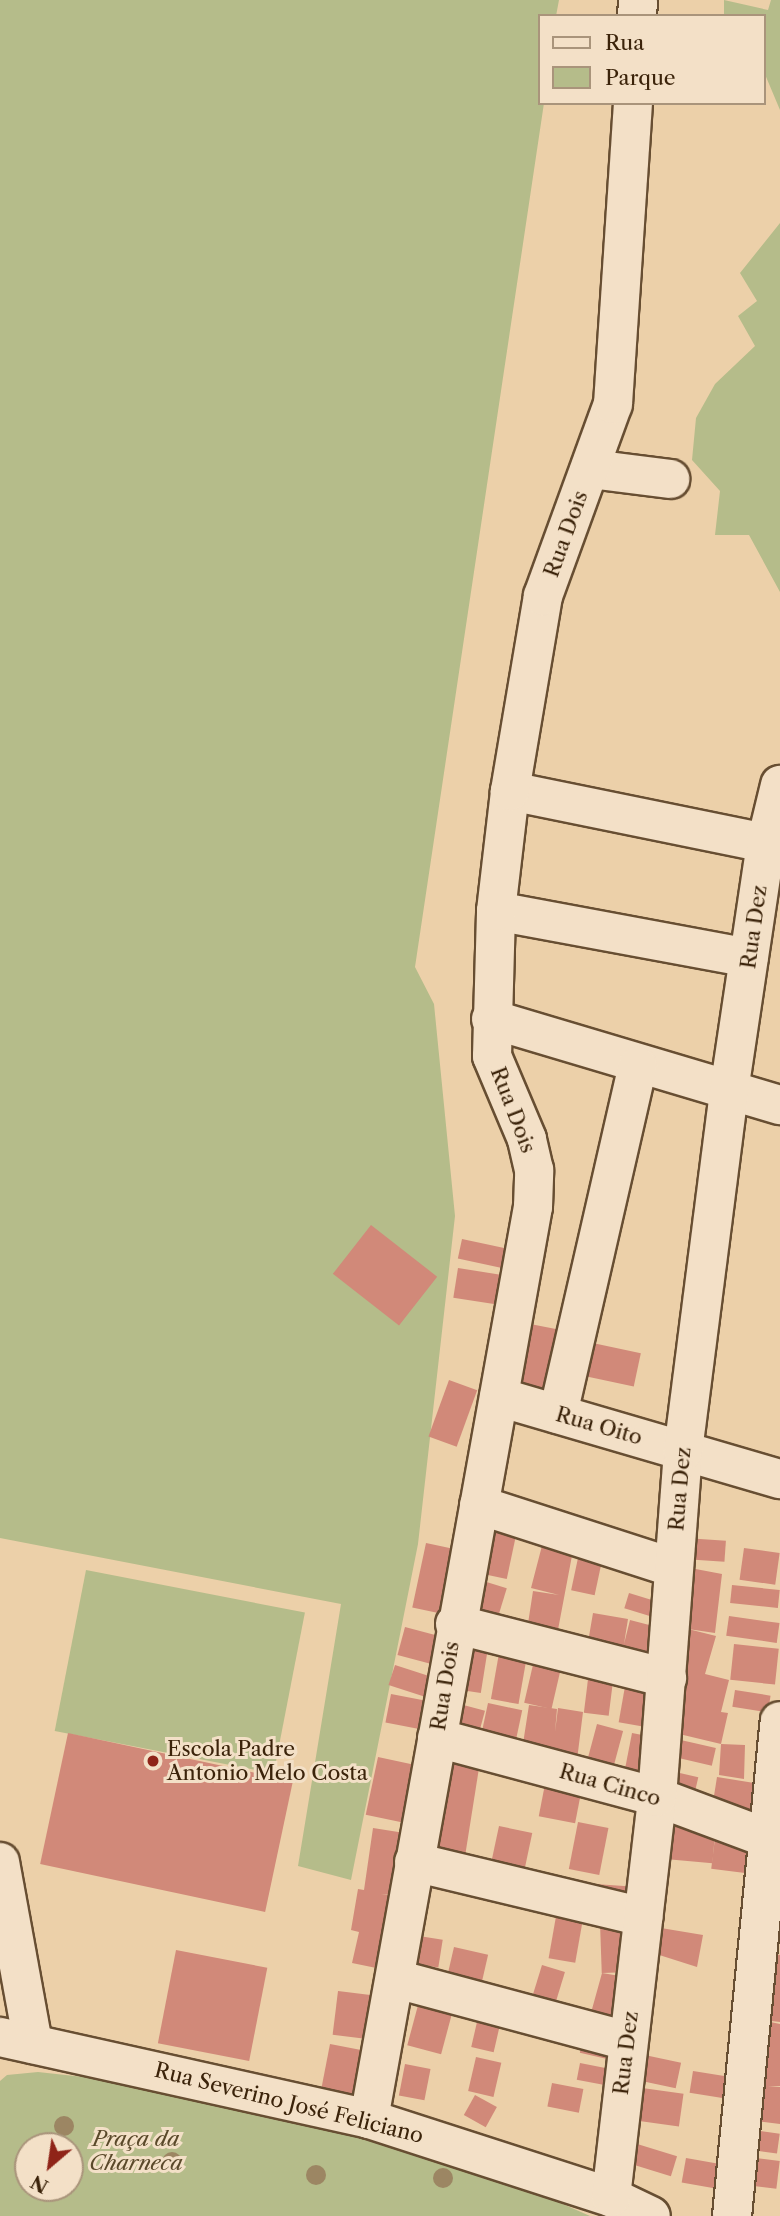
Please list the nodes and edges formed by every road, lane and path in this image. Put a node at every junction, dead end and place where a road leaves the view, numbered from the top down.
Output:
1 (633, 105) edge
2 (591, 469) junction
3 (670, 479) dead end
4 (780, 785) edge
5 (510, 791) junction
6 (766, 843) junction
7 (496, 911) junction
8 (749, 958) junction
9 (491, 1019) junction
10 (638, 1066) junction
11 (729, 1091) junction
12 (780, 1105) edge
13 (499, 1397) junction
14 (558, 1414) junction
15 (683, 1451) junction
16 (780, 1479) edge
17 (479, 1506) junction
18 (674, 1568) junction
19 (455, 1624) junction
20 (667, 1678) junction
21 (780, 1721) edge
22 (437, 1738) junction
23 (657, 1797) junction
24 (774, 1841) edge
25 (0, 1862) edge
26 (414, 1862) junction
27 (643, 1917) junction
28 (396, 1979) junction
29 (17, 2041) edge
30 (627, 2041) junction
31 (369, 2119) junction
32 (611, 2197) junction
33 (651, 2216) edge
34 (732, 2216) edge

1 - 2 street, Rua Dois
2 - 3 street
2 - 5 street, Rua Dois
4 - 6 street, Rua Dez
5 - 6 street
5 - 7 street, Rua Dois
6 - 8 street, Rua Dez
7 - 8 street
7 - 9 street, Rua Dois
8 - 11 street, Rua Dez
9 - 10 street
9 - 13 street, Rua Dois
10 - 11 street
10 - 14 street
11 - 12 street
11 - 15 street, Rua Dez
13 - 14 street, Rua Oito
13 - 17 street, Rua Dois
14 - 15 street, Rua Oito
15 - 16 street, Rua Oito
15 - 18 street, Rua Dez
17 - 18 street
17 - 19 street, Rua Dois
18 - 20 street, Rua Dez
19 - 20 street
19 - 22 street, Rua Dois
20 - 23 street, Rua Dez
21 - 24 street
22 - 23 street, Rua Cinco
22 - 26 street, Rua Dois
23 - 24 street, Rua Cinco
23 - 27 street, Rua Dez
24 - 34 street
25 - 29 street
26 - 27 street
26 - 28 street, Rua Dois
27 - 30 street, Rua Dez
28 - 30 street
28 - 31 street, Rua Dois
29 - 31 street, Rua Severino José Feliciano
30 - 32 street, Rua Dez
31 - 32 street, Rua Severino José Feliciano
32 - 33 street, Rua Severino José Feliciano

